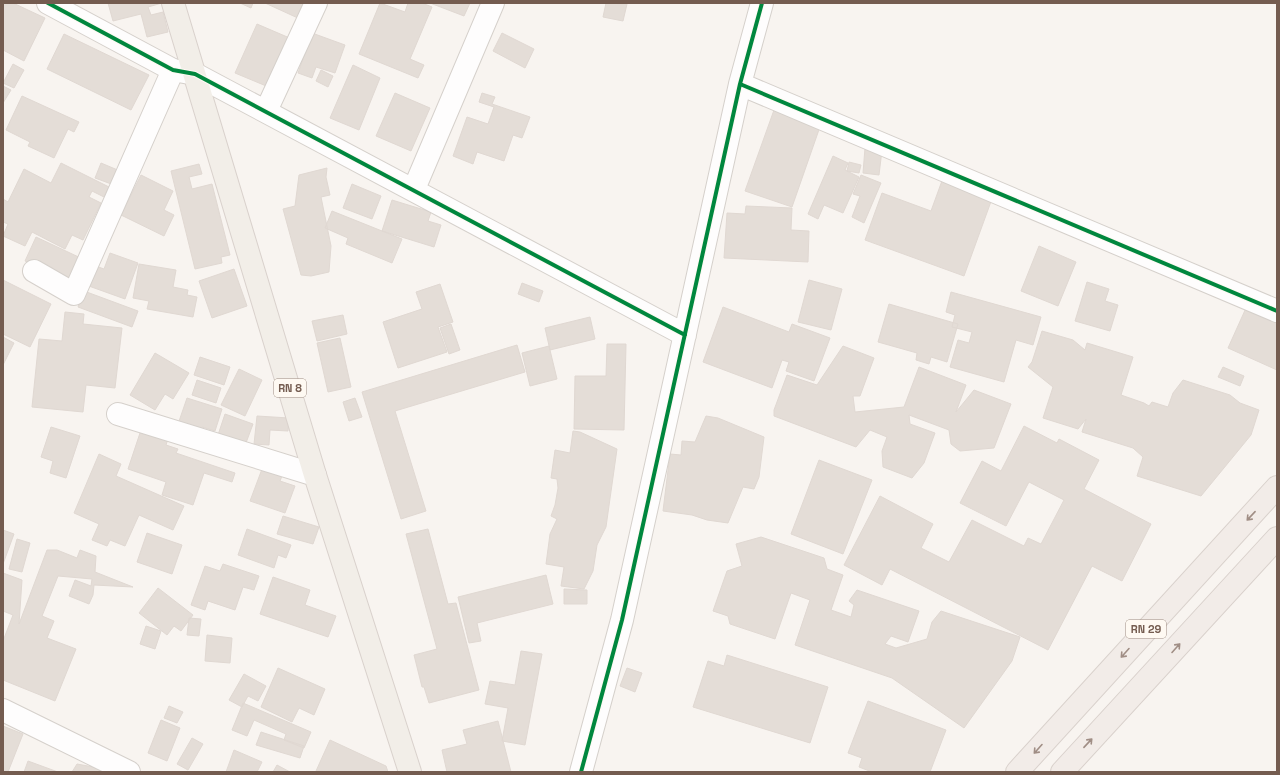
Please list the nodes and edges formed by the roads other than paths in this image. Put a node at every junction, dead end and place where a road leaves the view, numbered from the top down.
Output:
1 (48, 3) edge
2 (173, 3) edge
3 (316, 3) edge
4 (493, 3) edge
5 (762, 3) edge
6 (173, 70) junction
7 (195, 74) junction
8 (740, 84) junction
9 (266, 111) junction
10 (414, 190) junction
11 (34, 271) dead end
12 (1277, 311) edge
13 (685, 335) junction
14 (118, 414) dead end
15 (315, 475) junction
16 (1277, 487) edge
17 (1277, 538) edge
18 (3, 710) edge
19 (129, 772) edge
20 (410, 772) edge
21 (581, 772) edge
22 (1017, 772) edge
23 (1062, 772) edge

1 - 6 street
2 - 7 main road, RN 8
3 - 9 street
4 - 10 street
5 - 8 street
6 - 7 street
6 - 11 street
7 - 9 street
7 - 15 main road, RN 8
8 - 12 street
8 - 13 street
9 - 10 street
10 - 13 street
13 - 21 street
14 - 15 street
15 - 20 main road, RN 8
16 -> 22 highway, RN 29
23 -> 17 highway, RN 29
18 - 19 street

